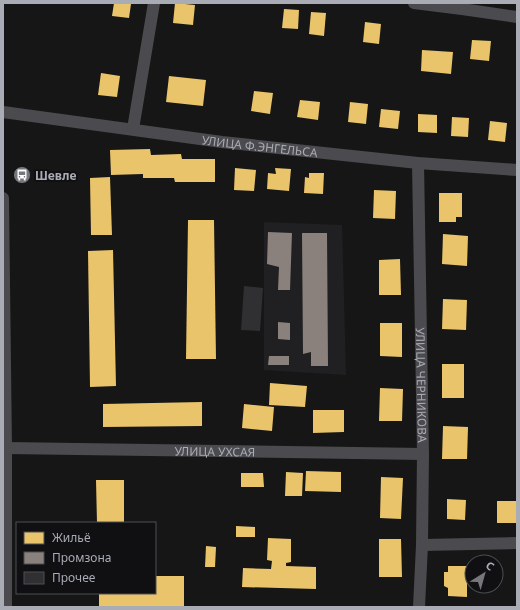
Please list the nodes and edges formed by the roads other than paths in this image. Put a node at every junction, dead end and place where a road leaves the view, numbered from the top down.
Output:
1 (154, 3) edge
2 (414, 3) edge
3 (517, 17) edge
4 (3, 112) edge
5 (133, 129) junction
6 (418, 163) junction
7 (517, 170) edge
8 (3, 198) edge
9 (3, 234) edge
10 (4, 405) edge
11 (6, 448) junction
12 (423, 454) junction
13 (517, 543) edge
14 (422, 545) junction
15 (6, 607) edge
16 (419, 607) edge

1 - 5 street
2 - 3 street
4 - 5 street, УЛИЦА Ф.ЭНГЕЛЬСА
5 - 6 street, УЛИЦА Ф.ЭНГЕЛЬСА
6 - 7 street, УЛИЦА Ф.ЭНГЕЛЬСА
6 - 12 street, УЛИЦА ЧЕРНИКОВА
8 - 9 street
9 - 10 street
10 - 11 street
11 - 12 street, УЛИЦА УХСАЯ
11 - 15 street
12 - 14 street, УЛИЦА ЧЕРНИКОВА
13 - 14 street
14 - 16 street, УЛИЦА ЧЕРНИКОВА

